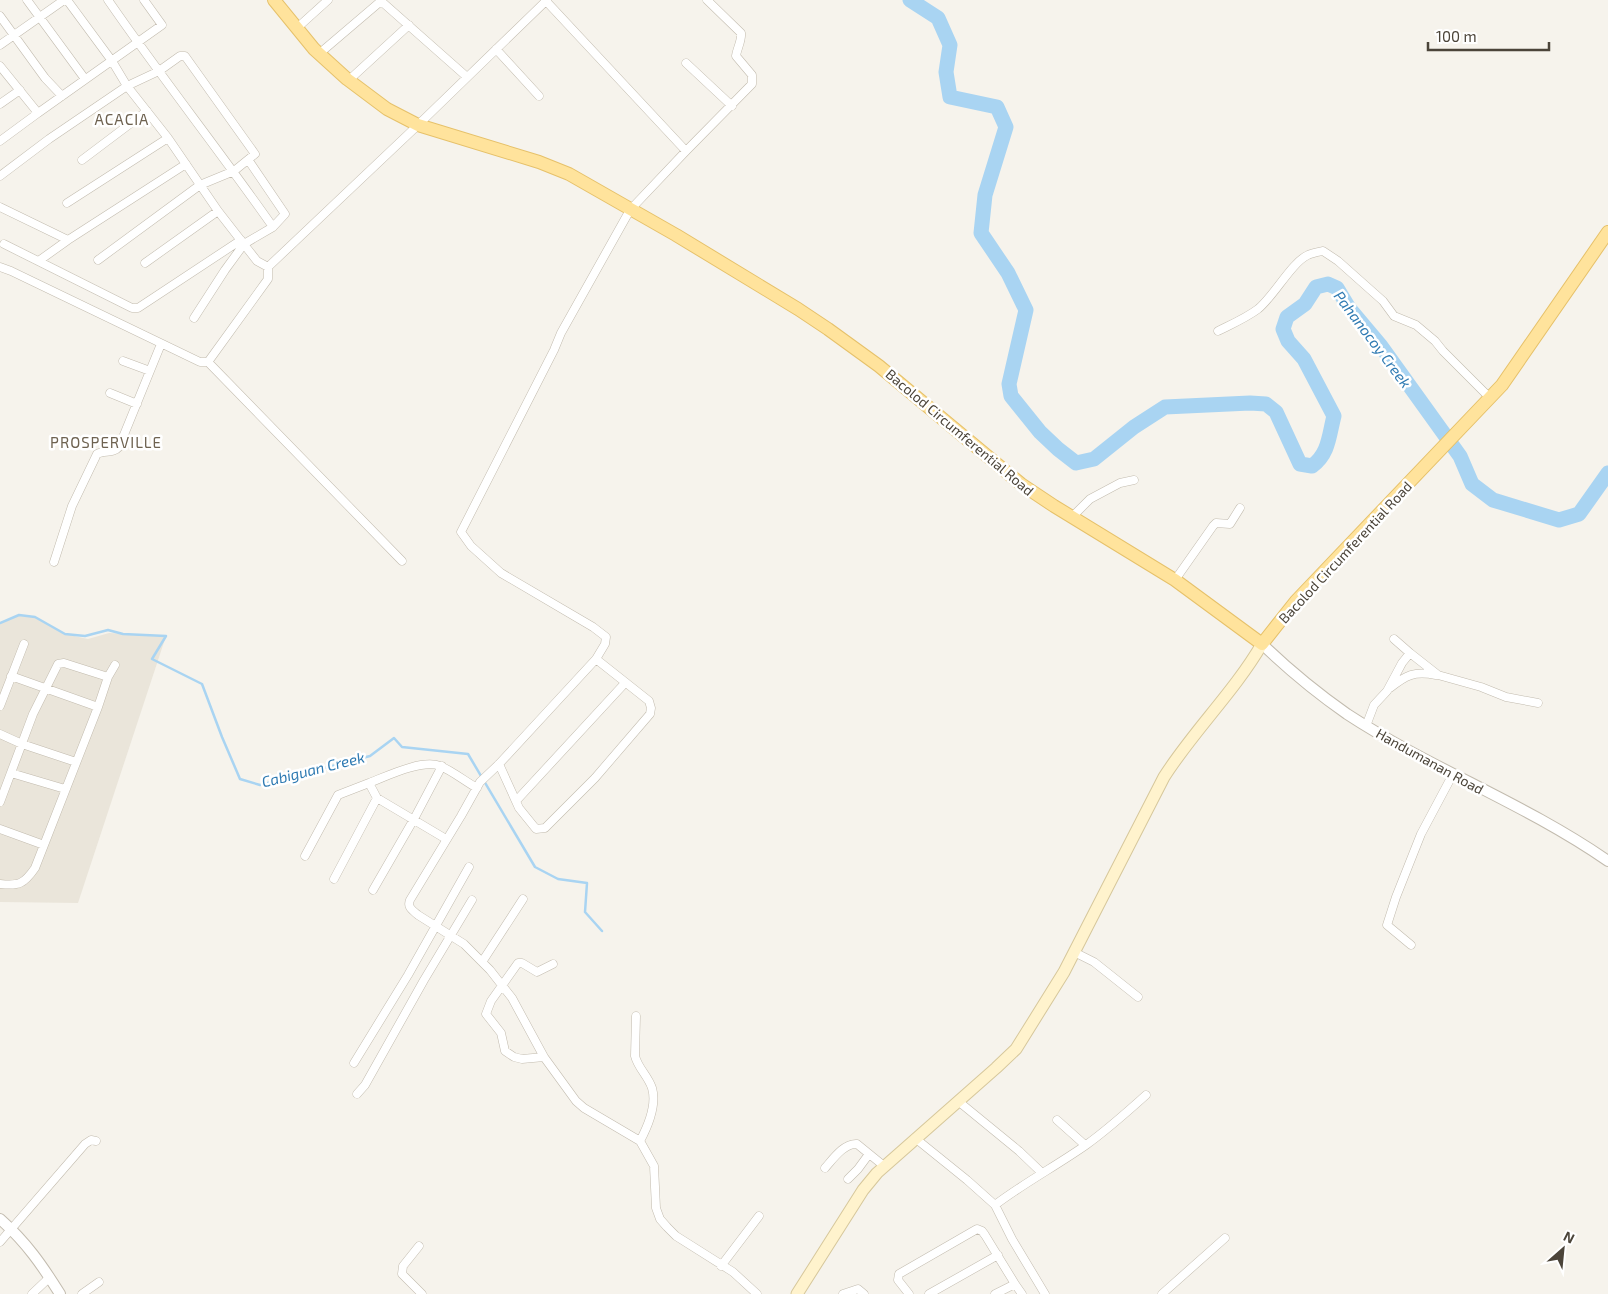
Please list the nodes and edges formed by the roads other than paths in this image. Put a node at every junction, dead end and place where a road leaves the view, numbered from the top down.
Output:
1 (27, 0) edge
2 (66, 0) edge
3 (108, 0) edge
4 (144, 0) edge
5 (274, 0) edge
6 (328, 0) edge
7 (706, 0) edge
8 (546, 1) edge
9 (0, 16) edge
10 (39, 17) junction
11 (408, 25) junction
12 (296, 28) junction
13 (15, 36) junction
14 (137, 42) junction
15 (0, 45) edge
16 (496, 49) junction
17 (320, 54) junction
18 (112, 60) junction
19 (686, 63) dead end
20 (0, 66) edge
21 (159, 72) junction
22 (467, 77) junction
23 (85, 79) junction
24 (349, 80) junction
25 (127, 86) junction
26 (20, 90) junction
27 (62, 96) junction
28 (538, 96) dead end
29 (0, 104) edge
30 (732, 106) junction
31 (147, 111) junction
32 (38, 113) junction
33 (418, 125) junction
34 (168, 138) junction
35 (0, 142) edge
36 (686, 151) junction
37 (82, 160) dead end
38 (248, 161) junction
39 (186, 164) junction
40 (234, 171) junction
41 (0, 176) edge
42 (200, 185) junction
43 (68, 202) dead end
44 (0, 207) edge
45 (630, 210) junction
46 (218, 211) junction
47 (273, 227) junction
48 (1608, 232) edge
49 (68, 240) junction
50 (242, 242) junction
51 (4, 244) dead end
52 (215, 257) junction
53 (40, 260) junction
54 (98, 260) dead end
55 (146, 263) dead end
56 (0, 267) edge
57 (268, 267) junction
58 (224, 270) junction
59 (194, 318) dead end
60 (1218, 331) dead end
61 (161, 344) junction
62 (123, 361) dead end
63 (208, 362) junction
64 (150, 371) junction
65 (110, 393) dead end
66 (1490, 398) junction
67 (137, 404) junction
68 (1134, 480) dead end
69 (1240, 508) dead end
70 (1072, 518) junction
71 (402, 561) dead end
72 (54, 562) dead end
73 (1175, 580) junction
74 (1394, 639) dead end
75 (24, 644) dead end
76 (1262, 644) junction
77 (1410, 652) junction
78 (596, 659) junction
79 (115, 665) dead end
80 (1438, 675) junction
81 (11, 676) junction
82 (108, 677) junction
83 (624, 683) junction
84 (46, 689) junction
85 (1387, 691) junction
86 (1538, 703) dead end
87 (0, 706) edge
88 (98, 707) junction
89 (1366, 726) junction
90 (0, 734) edge
91 (22, 744) junction
92 (76, 762) junction
93 (499, 764) junction
94 (442, 766) junction
95 (11, 773) junction
96 (1453, 774) junction
97 (369, 783) junction
98 (478, 785) junction
99 (64, 789) junction
100 (377, 798) junction
101 (0, 802) edge
102 (516, 802) junction
103 (414, 820) junction
104 (0, 829) edge
105 (446, 839) junction
106 (44, 845) junction
107 (305, 856) dead end
108 (1608, 861) edge
109 (469, 867) dead end
110 (334, 879) dead end
111 (0, 884) edge
112 (373, 890) dead end
113 (523, 899) dead end
114 (472, 900) dead end
115 (435, 926) junction
116 (452, 936) junction
117 (1411, 945) dead end
118 (1074, 952) junction
119 (482, 962) junction
120 (553, 964) dead end
121 (502, 986) junction
122 (1138, 997) dead end
123 (636, 1016) dead end
124 (544, 1057) junction
125 (354, 1063) dead end
126 (357, 1094) dead end
127 (1146, 1095) dead end
128 (958, 1101) junction
129 (1056, 1120) dead end
130 (915, 1138) junction
131 (96, 1141) dead end
132 (640, 1141) junction
133 (1085, 1145) junction
134 (869, 1154) junction
135 (884, 1166) junction
136 (825, 1168) dead end
137 (1042, 1172) junction
138 (848, 1179) dead end
139 (995, 1205) junction
140 (759, 1216) dead end
141 (0, 1219) edge
142 (11, 1229) junction
143 (1225, 1238) dead end
144 (0, 1242) edge
145 (420, 1246) dead end
146 (998, 1255) junction
147 (721, 1266) junction
148 (50, 1277) junction
149 (99, 1282) dead end
150 (1015, 1284) junction
151 (32, 1294) edge
152 (60, 1294) edge
153 (82, 1294) edge
154 (422, 1294) edge
155 (757, 1294) edge
156 (797, 1294) edge
157 (843, 1294) edge
158 (864, 1294) edge
159 (909, 1294) edge
160 (929, 1294) edge
161 (995, 1294) edge
162 (1022, 1294) edge
163 (1045, 1294) edge
164 (1162, 1294) edge

1 - 10 street
2 - 10 street
2 - 18 street
3 - 14 street
4 - 14 street
5 - 12 main road, Bacolod Circumferential Road
6 - 12 street
7 - 30 street
8 - 16 street
8 - 36 street
9 - 13 street
10 - 13 street
10 - 23 street
11 - 17 street
11 - 22 street
11 - 24 street
12 - 17 main road, Bacolod Circumferential Road
13 - 15 street
13 - 27 street
14 - 18 street
14 - 21 street
16 - 22 street
16 - 28 street
17 - 24 main road, Bacolod Circumferential Road
18 - 23 street
18 - 25 street
19 - 30 street
20 - 26 street
21 - 25 street
21 - 38 street
21 - 40 street
22 - 33 street
23 - 27 street
24 - 33 main road, Bacolod Circumferential Road
25 - 31 street
25 - 41 street
26 - 29 street
26 - 32 street
27 - 32 street
30 - 36 street
31 - 34 street
31 - 37 street
32 - 35 street
33 - 45 main road, Bacolod Circumferential Road
33 - 57 street
34 - 39 street
34 - 43 street
36 - 45 street
38 - 40 street
38 - 47 street
39 - 42 street
39 - 49 street
40 - 42 street
40 - 47 street
42 - 46 street
42 - 54 street
44 - 49 street
45 - 70 main road, Bacolod Circumferential Road
45 - 78 street
46 - 50 street
46 - 55 street
47 - 50 street
48 - 66 main road, Bacolod Circumferential Road
49 - 53 street
50 - 52 street
50 - 57 street
50 - 58 street
51 - 53 street
52 - 53 street
52 - 58 street
56 - 61 street
57 - 63 street
58 - 59 street
60 - 66 street
61 - 63 street
61 - 64 street
62 - 64 street
63 - 71 street
64 - 67 street
65 - 67 street
66 - 76 main road, Bacolod Circumferential Road
67 - 72 street
68 - 70 street
69 - 73 street
70 - 73 main road, Bacolod Circumferential Road
73 - 76 main road, Bacolod Circumferential Road
74 - 77 street
75 - 81 street
76 - 89 street, Handumanan Road
76 - 118 main road
77 - 80 street
77 - 85 street
78 - 83 street
78 - 93 street
79 - 82 street
80 - 85 street
80 - 86 street
81 - 84 street
81 - 87 street
82 - 84 street
82 - 88 street
83 - 102 street
83 - 102 street
84 - 88 street
84 - 91 street
85 - 89 street
88 - 92 street
89 - 96 street, Handumanan Road
90 - 91 street
91 - 92 street
91 - 95 street
92 - 99 street
93 - 98 street
93 - 102 street
94 - 97 street
94 - 98 street
94 - 103 street
95 - 99 street
95 - 101 street
96 - 108 street, Handumanan Road
96 - 117 street
97 - 100 street
97 - 107 street
98 - 105 street
99 - 106 street
100 - 103 street
100 - 110 street
103 - 105 street
103 - 112 street
104 - 106 street
105 - 115 street
106 - 111 street
109 - 115 street
113 - 119 street
114 - 116 street
115 - 116 street
115 - 125 street
116 - 119 street
116 - 126 street
118 - 122 street
118 - 128 main road
119 - 121 street
120 - 121 street
121 - 124 street
121 - 124 street
123 - 132 street
124 - 132 street
127 - 133 street
128 - 130 main road
128 - 137 street
129 - 133 street
130 - 135 main road
130 - 139 street
131 - 142 street
132 - 147 street
133 - 137 street
134 - 135 street
134 - 136 street
134 - 138 street
135 - 156 main road
137 - 139 street
139 - 163 street
140 - 147 street
141 - 142 street
142 - 144 street
142 - 148 street
143 - 164 street
145 - 154 street
146 - 150 street
146 - 159 street
146 - 160 street
147 - 155 street
148 - 151 street
148 - 152 street
149 - 153 street
150 - 161 street
150 - 162 street
157 - 158 street

